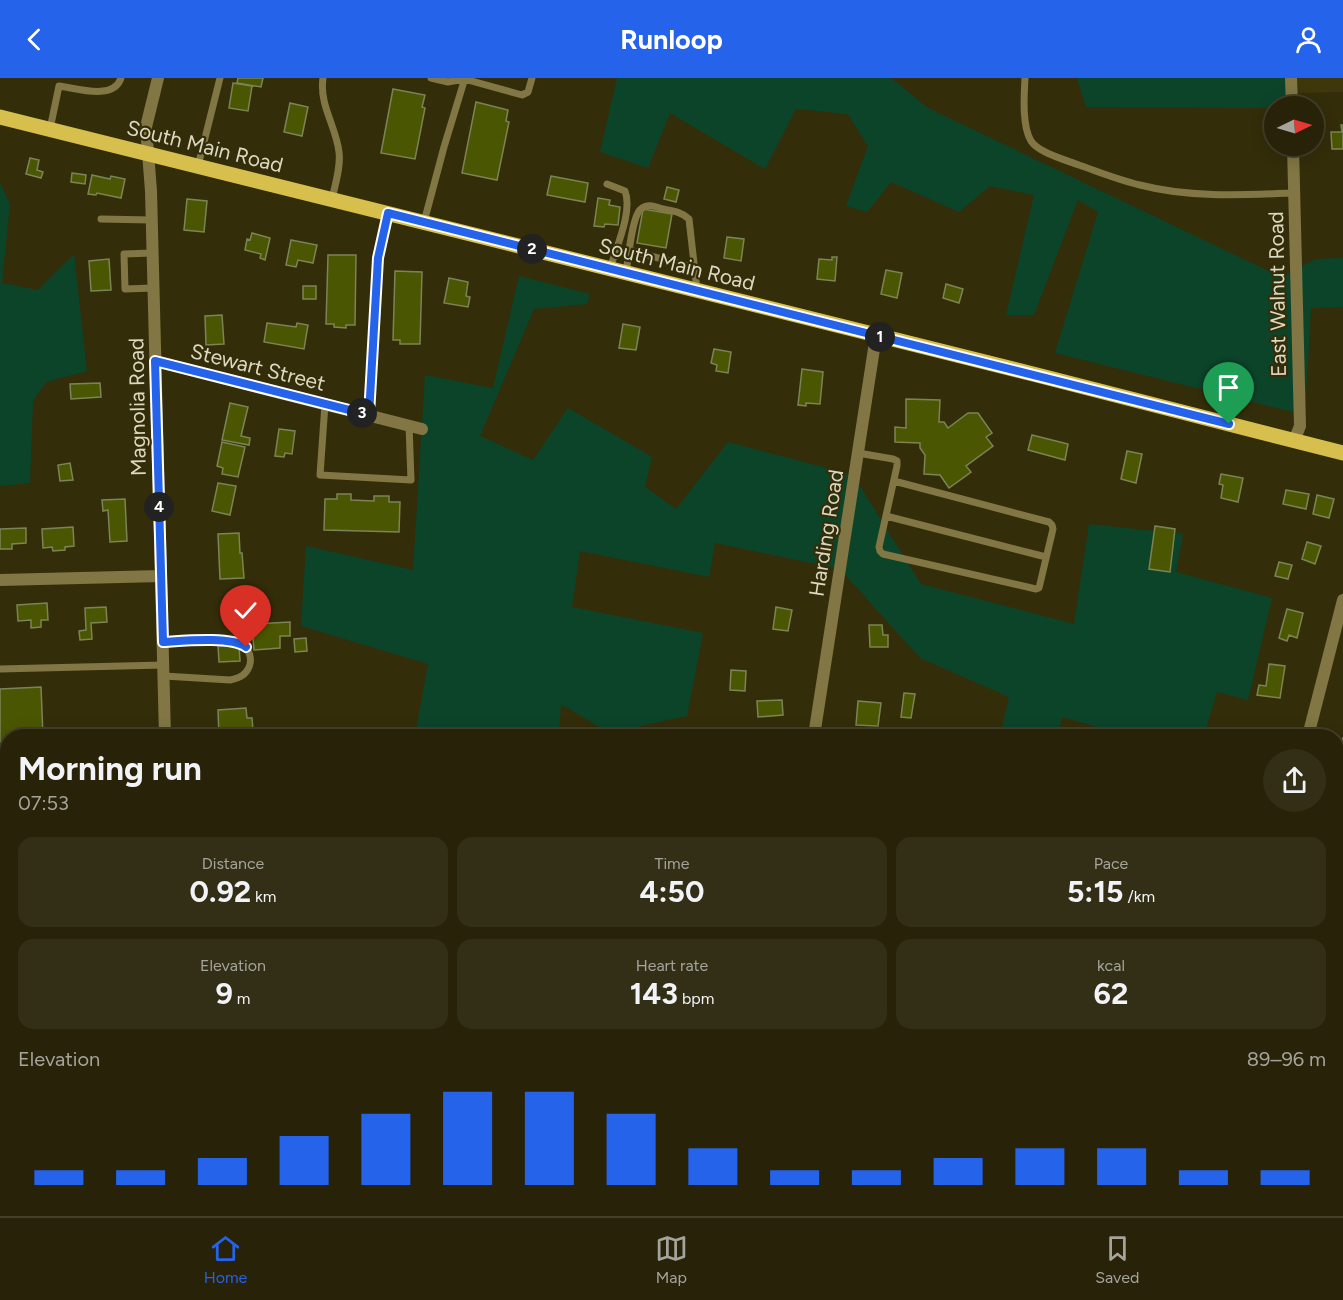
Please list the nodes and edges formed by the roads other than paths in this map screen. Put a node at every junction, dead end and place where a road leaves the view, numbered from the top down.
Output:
1 (121, 78) edge
2 (158, 78) edge
3 (220, 78) edge
4 (323, 78) edge
5 (430, 78) edge
6 (464, 78) edge
7 (532, 78) edge
8 (1025, 78) edge
9 (1291, 78) edge
10 (58, 82) edge
11 (1292, 96) edge
12 (0, 117) edge
13 (50, 129) junction
14 (147, 154) junction
15 (1293, 156) edge
16 (198, 166) junction
17 (607, 184) dead end
18 (1294, 193) junction
19 (332, 199) junction
20 (388, 213) junction
21 (101, 219) dead end
22 (151, 220) junction
23 (424, 222) junction
24 (629, 250) junction
25 (152, 253) junction
26 (695, 268) junction
27 (610, 269) junction
28 (626, 273) junction
29 (153, 288) junction
30 (697, 290) junction
31 (876, 336) junction
32 (155, 361) junction
33 (325, 404) junction
34 (369, 415) junction
35 (415, 427) joint
36 (1294, 441) junction
37 (858, 453) junction
38 (1343, 453) edge
39 (894, 481) junction
40 (886, 516) junction
41 (1046, 557) junction
42 (161, 576) junction
43 (0, 580) edge
44 (1343, 600) edge
45 (163, 642) junction
46 (0, 669) edge
47 (163, 671) junction
48 (165, 729) edge
49 (815, 729) edge
50 (1310, 729) edge

1 - 10 lane
2 - 14 street, Magnolia Road
3 - 16 lane
4 - 19 lane
5 - 6 lane
6 - 7 lane
6 - 23 lane
8 - 18 lane
9 - 11 street
10 - 13 lane
12 - 13 main road, South Main Road
13 - 14 main road, South Main Road
14 - 16 main road, South Main Road
14 - 22 street, Magnolia Road
15 - 18 street, East Walnut Road
16 - 19 main road, South Main Road
17 - 27 lane
18 - 36 street, East Walnut Road
19 - 20 main road, South Main Road
20 - 23 main road, South Main Road
20 - 34 lane
21 - 22 lane
22 - 25 street, Magnolia Road
23 - 27 main road, South Main Road
24 - 26 lane
24 - 26 lane
24 - 28 lane
25 - 29 street, Magnolia Road
25 - 29 lane
26 - 30 lane
27 - 28 main road, South Main Road
28 - 30 main road, South Main Road
29 - 32 street, Magnolia Road
30 - 31 main road, South Main Road
31 - 36 main road, South Main Road
31 - 37 street, Harding Road
32 - 33 street, Stewart Street
32 - 42 street, Magnolia Road
33 - 34 street, Stewart Street
33 - 35 lane
34 - 35 street, Stewart Street
36 - 38 main road, South Main Road
37 - 39 lane
37 - 49 street, Harding Road
39 - 40 lane
39 - 41 lane
40 - 41 lane
40 - 41 lane
42 - 43 street
42 - 45 street, Magnolia Road
44 - 50 street
45 - 47 street, Magnolia Road
45 - 47 lane
46 - 47 lane
47 - 48 street, Magnolia Road

